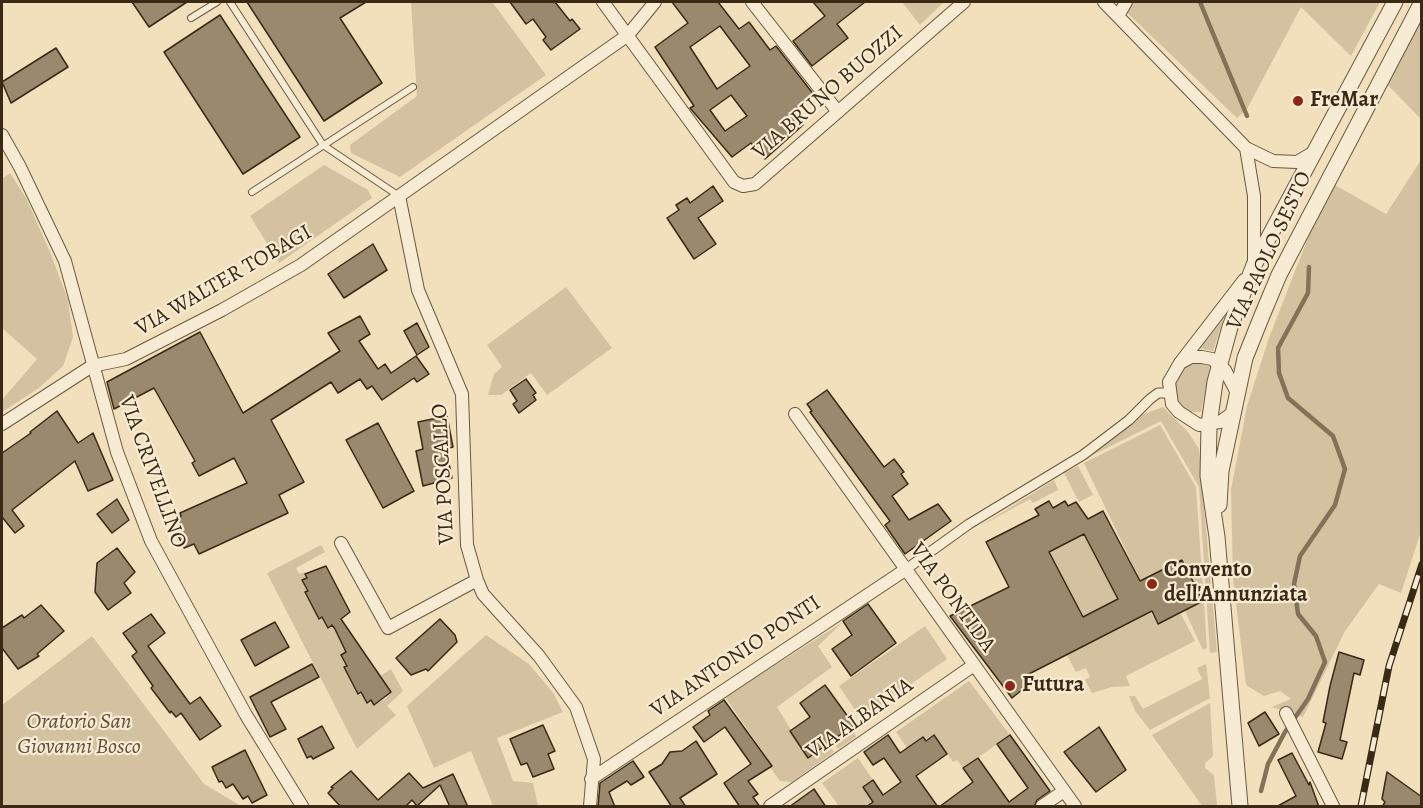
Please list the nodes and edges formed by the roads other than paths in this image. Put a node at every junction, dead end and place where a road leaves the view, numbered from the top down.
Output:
1 (217, 2) edge
2 (230, 2) edge
3 (603, 2) edge
4 (655, 2) edge
5 (752, 2) edge
6 (964, 2) edge
7 (1104, 2) edge
8 (1126, 2) edge
9 (1395, 2) edge
10 (1422, 2) edge
11 (1118, 16) junction
12 (191, 18) dead end
13 (628, 35) junction
14 (413, 87) dead end
15 (838, 112) junction
16 (2, 135) edge
17 (323, 145) junction
18 (1246, 148) junction
19 (1317, 151) junction
20 (252, 192) dead end
21 (399, 196) junction
22 (1254, 265) junction
23 (1180, 363) junction
24 (1220, 364) junction
25 (92, 366) junction
26 (1169, 393) junction
27 (1237, 393) junction
28 (1234, 412) junction
29 (795, 414) dead end
30 (2, 424) edge
31 (1209, 425) junction
32 (1217, 537) junction
33 (341, 543) dead end
34 (905, 570) junction
35 (477, 580) junction
36 (974, 665) junction
37 (1286, 713) dead end
38 (591, 779) junction
39 (1064, 791) junction
40 (779, 804) edge
41 (302, 807) edge
42 (590, 807) edge
43 (1042, 807) edge
44 (1075, 807) edge
45 (1240, 807) edge
46 (1333, 807) edge

1 - 12 lane
2 - 17 lane
3 - 13 street
4 - 13 street, VIA WALTER TOBAGI
5 - 15 street
6 - 15 street, VIA BRUNO BUOZZI
7 - 11 street
8 - 11 street
9 - 19 street, VIA PAOLO SESTO
10 - 27 street, VIA PAOLO SESTO
11 - 18 street
13 - 15 street, VIA BRUNO BUOZZI
13 - 21 street, VIA WALTER TOBAGI
14 - 17 lane
16 - 25 street, VIA CRIVELLINO
17 - 20 lane
17 - 21 lane
18 - 19 street
18 - 22 street
19 - 22 street, VIA PAOLO SESTO
21 - 25 street, VIA WALTER TOBAGI
21 - 35 street, VIA POSCALLO
22 - 23 street, VIA PAOLO SESTO
22 - 24 street, VIA PAOLO SESTO
23 - 24 street
23 - 26 street, VIA PAOLO SESTO
24 - 27 street
24 - 31 street, VIA PAOLO SESTO
25 - 30 street
25 - 41 street, VIA CRIVELLINO
26 - 31 street
26 - 34 street
27 - 28 street, VIA PAOLO SESTO
28 - 31 street
28 - 32 street, VIA PAOLO SESTO
29 - 34 street, VIA PONTIDA
31 - 32 street, VIA PAOLO SESTO
32 - 45 street, VIA PAOLO SESTO
33 - 35 street
34 - 36 street, VIA PONTIDA
34 - 38 street, VIA ANTONIO PONTI
35 - 38 street, VIA POSCALLO
36 - 39 street, VIA PONTIDA
36 - 40 street, VIA ALBANIA
37 - 46 street
38 - 42 street, VIA POSCALLO
39 - 43 street
39 - 44 street, VIA PONTIDA

